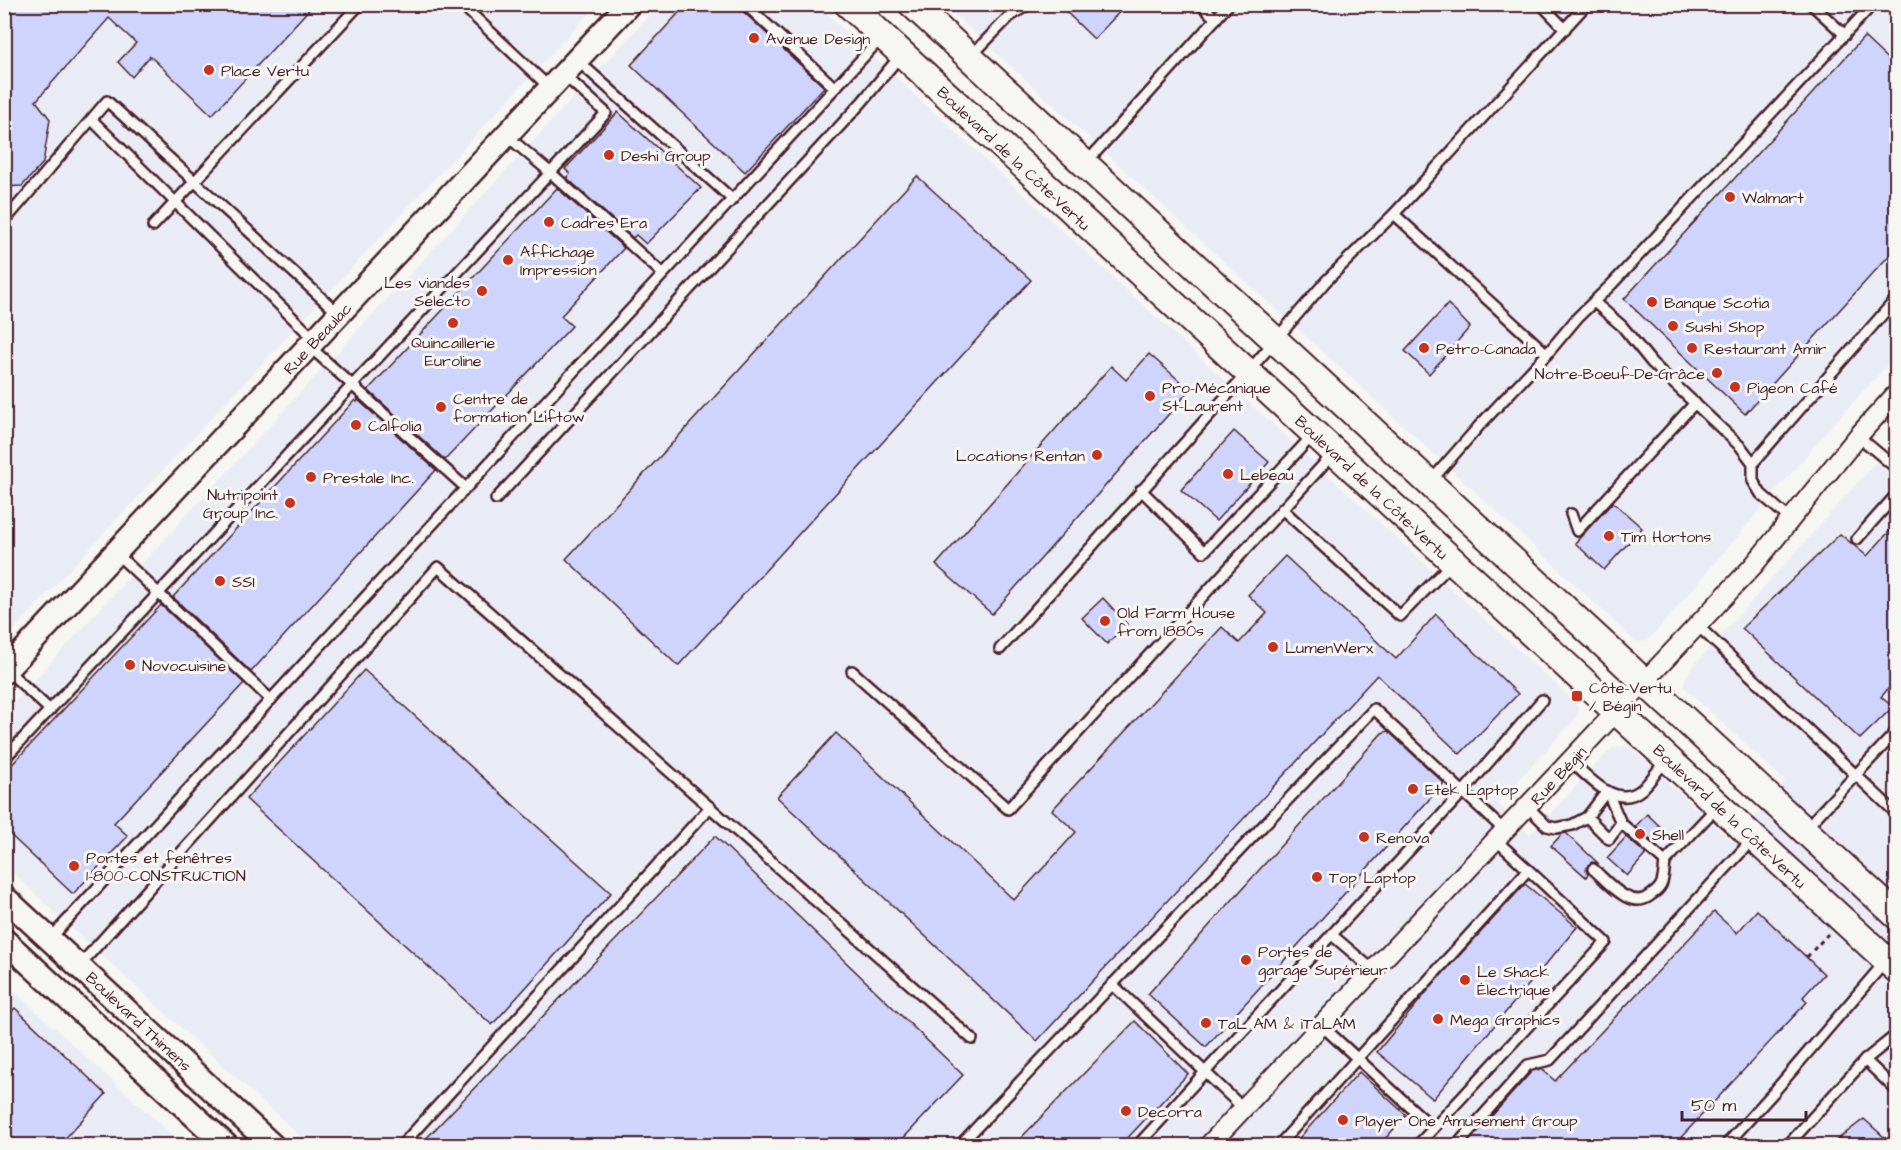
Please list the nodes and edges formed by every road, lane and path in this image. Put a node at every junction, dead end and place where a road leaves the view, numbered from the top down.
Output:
1 (360, 4) edge
2 (461, 4) edge
3 (629, 4) edge
4 (745, 4) edge
5 (848, 4) edge
6 (912, 4) edge
7 (1029, 4) edge
8 (1200, 4) edge
9 (1229, 4) edge
10 (1541, 4) edge
11 (1587, 4) edge
12 (1811, 4) edge
13 (1873, 4) edge
14 (1216, 19) junction
15 (1565, 29) junction
16 (1845, 35) junction
17 (882, 36) junction
18 (902, 55) junction
19 (970, 58) junction
20 (564, 74) junction
21 (835, 88) junction
22 (92, 120) junction
23 (506, 135) junction
24 (1084, 165) junction
25 (551, 173) junction
26 (195, 182) junction
27 (732, 199) junction
28 (175, 202) junction
29 (1394, 214) junction
30 (4, 224) edge
31 (153, 226) dead end
32 (663, 274) junction
33 (1896, 299) edge
34 (1594, 302) junction
35 (339, 314) junction
36 (1276, 340) junction
37 (312, 343) junction
38 (1547, 354) junction
39 (1248, 372) junction
40 (353, 385) junction
41 (1896, 394) edge
42 (1695, 403) junction
43 (1314, 434) junction
44 (1858, 436) junction
45 (1334, 453) junction
46 (1753, 463) junction
47 (1896, 468) edge
48 (1430, 482) junction
49 (466, 488) junction
50 (1141, 490) junction
51 (1896, 495) edge
52 (496, 500) dead end
53 (1282, 509) junction
54 (1571, 514) dead end
55 (1791, 520) junction
56 (1857, 539) dead end
57 (116, 553) junction
58 (1453, 562) junction
59 (159, 594) junction
60 (1697, 625) junction
61 (1000, 649) dead end
62 (6, 671) edge
63 (852, 671) dead end
64 (1645, 681) junction
65 (271, 700) junction
66 (1542, 700) dead end
67 (50, 710) junction
68 (1616, 711) junction
69 (1896, 732) edge
70 (4, 759) edge
71 (1668, 759) junction
72 (1571, 761) junction
73 (1856, 775) junction
74 (1607, 791) junction
75 (1463, 792) junction
76 (1718, 806) junction
77 (710, 807) junction
78 (1528, 807) junction
79 (1896, 813) edge
80 (1587, 817) junction
81 (1621, 823) junction
82 (1547, 826) junction
83 (1805, 829) junction
84 (1501, 836) junction
85 (1558, 838) dead end
86 (1753, 838) junction
87 (1665, 862) junction
88 (1593, 869) dead end
89 (1528, 870) junction
90 (4, 897) edge
91 (1891, 907) edge
92 (1832, 929) dead end
93 (1332, 934) junction
94 (50, 939) junction
95 (4, 940) edge
96 (1807, 957) dead end
97 (1892, 964) edge
98 (79, 966) junction
99 (1373, 970) junction
100 (1112, 984) junction
101 (1321, 1025) junction
102 (1896, 1037) edge
103 (972, 1039) dead end
104 (1358, 1058) junction
105 (1865, 1060) junction
106 (1205, 1072) junction
107 (1896, 1090) edge
108 (1243, 1108) junction
109 (1433, 1128) junction
110 (227, 1146) edge
111 (273, 1146) edge
112 (401, 1146) edge
113 (959, 1146) edge
114 (1137, 1146) edge
115 (1208, 1146) edge
116 (1278, 1146) edge
117 (1417, 1146) edge
118 (1456, 1146) edge
119 (1725, 1146) edge
120 (1787, 1146) edge

1 - 26 lane
2 - 20 lane
3 - 20 street, Rue Beaulac
4 - 21 lane
5 - 17 main road, Boulevard de la Côte-Vertu
6 - 19 main road
7 - 19 lane
8 - 14 lane
9 - 14 lane
10 - 15 lane
11 - 15 lane
12 - 16 lane
13 - 16 lane
14 - 24 lane
15 - 29 lane
16 - 34 lane
17 - 18 main road, Boulevard de la Côte-Vertu
17 - 21 lane
18 - 39 main road, Boulevard de la Côte-Vertu
18 - 52 lane
19 - 24 main road
20 - 23 street, Rue Beaulac
20 - 25 lane
20 - 27 lane
21 - 27 lane
22 - 26 lane
22 - 28 lane
22 - 30 lane
23 - 25 lane
23 - 35 street, Rue Beaulac
24 - 36 main road
25 - 32 lane
25 - 40 lane
26 - 28 lane
26 - 35 lane
27 - 32 lane
28 - 31 lane
28 - 37 lane
29 - 36 lane
29 - 38 lane
32 - 49 lane
33 - 46 lane
34 - 38 lane
34 - 42 lane
35 - 37 street, Rue Beaulac
36 - 39 lane
36 - 48 main road
37 - 40 lane
37 - 57 street, Rue Beaulac
38 - 48 lane
39 - 43 main road, Boulevard de la Côte-Vertu
39 - 50 lane
40 - 49 lane
40 - 59 lane
41 - 44 street, Rue Bégin
42 - 46 lane
42 - 54 lane
43 - 45 main road, Boulevard de la Côte-Vertu
43 - 50 lane
44 - 47 lane
44 - 55 street, Rue Bégin
45 - 53 lane
45 - 58 main road, Boulevard de la Côte-Vertu
46 - 55 lane
48 - 64 main road
49 - 65 lane
50 - 61 lane
51 - 56 lane
53 - 58 lane
53 - 63 lane
55 - 60 street, Rue Bégin
57 - 59 lane
57 - 62 street, Rue Beaulac
58 - 68 main road, Boulevard de la Côte-Vertu
59 - 65 lane
59 - 67 lane
60 - 64 street, Rue Bégin
60 - 73 lane
62 - 67 lane
64 - 68 street, Rue Bégin
64 - 83 main road
65 - 94 lane
66 - 75 lane
67 - 70 lane
68 - 71 main road, Boulevard de la Côte-Vertu
68 - 72 street, Rue Bégin
69 - 73 lane
71 - 74 lane
71 - 76 main road, Boulevard de la Côte-Vertu
72 - 74 lane
72 - 78 street, Rue Bégin
73 - 79 lane
73 - 83 lane
74 - 80 lane
74 - 81 lane
75 - 84 lane
75 - 93 lane
75 - 100 lane
76 - 86 main road, Boulevard de la Côte-Vertu
76 - 87 lane
77 - 98 lane
77 - 103 lane
77 - 112 lane
78 - 82 lane
78 - 84 street, Rue Bégin
80 - 81 lane
80 - 82 lane
81 - 87 lane
82 - 85 lane
83 - 91 main road
84 - 89 lane
84 - 99 street, Rue Bégin
86 - 97 main road, Boulevard de la Côte-Vertu
86 - 118 lane
87 - 88 lane
89 - 104 lane
89 - 109 lane
90 - 94 street, Boulevard Thimens
92 - 96 path
93 - 99 lane
93 - 106 lane
94 - 98 street, Boulevard Thimens
95 - 110 street, Boulevard Thimens
97 - 119 lane
98 - 111 street, Boulevard Thimens
99 - 101 street, Rue Bégin
100 - 106 lane
100 - 113 lane
101 - 104 lane
101 - 108 street, Rue Bégin
102 - 105 lane
104 - 109 lane
104 - 116 lane
105 - 107 lane
105 - 120 lane
106 - 108 lane
106 - 114 lane
108 - 115 street, Rue Bégin
109 - 117 lane

